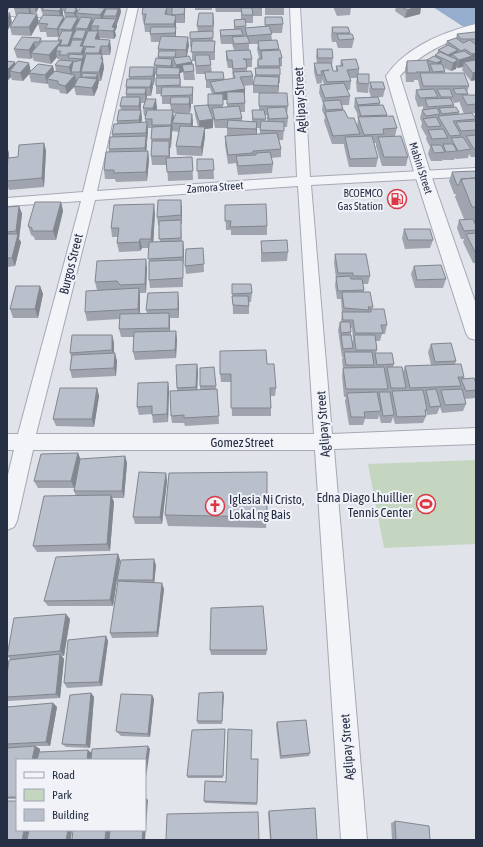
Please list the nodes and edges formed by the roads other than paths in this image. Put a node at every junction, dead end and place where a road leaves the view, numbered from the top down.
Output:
1 (133, 7) edge
2 (295, 7) edge
3 (7, 20) edge
4 (75, 23) edge
5 (476, 28) edge
6 (476, 172) edge
7 (423, 175) junction
8 (304, 181) junction
9 (89, 196) junction
10 (7, 202) edge
11 (476, 333) edge
12 (476, 436) edge
13 (7, 442) edge
14 (25, 442) junction
15 (325, 442) junction
16 (7, 521) edge
17 (354, 840) edge

1 - 9 street, Burgos Street
2 - 8 street, Aglipay Street
3 - 4 street
5 - 7 street, Mabini Street
6 - 7 street, Zamora Street
7 - 8 street, Zamora Street
7 - 11 street, Mabini Street
8 - 9 street, Zamora Street
8 - 15 street, Aglipay Street
9 - 10 street, Zamora Street
9 - 14 street, Burgos Street
12 - 15 street, Gomez Street
13 - 14 street, Gomez Street
14 - 15 street, Gomez Street
14 - 16 street, Burgos Street
15 - 17 street, Aglipay Street

